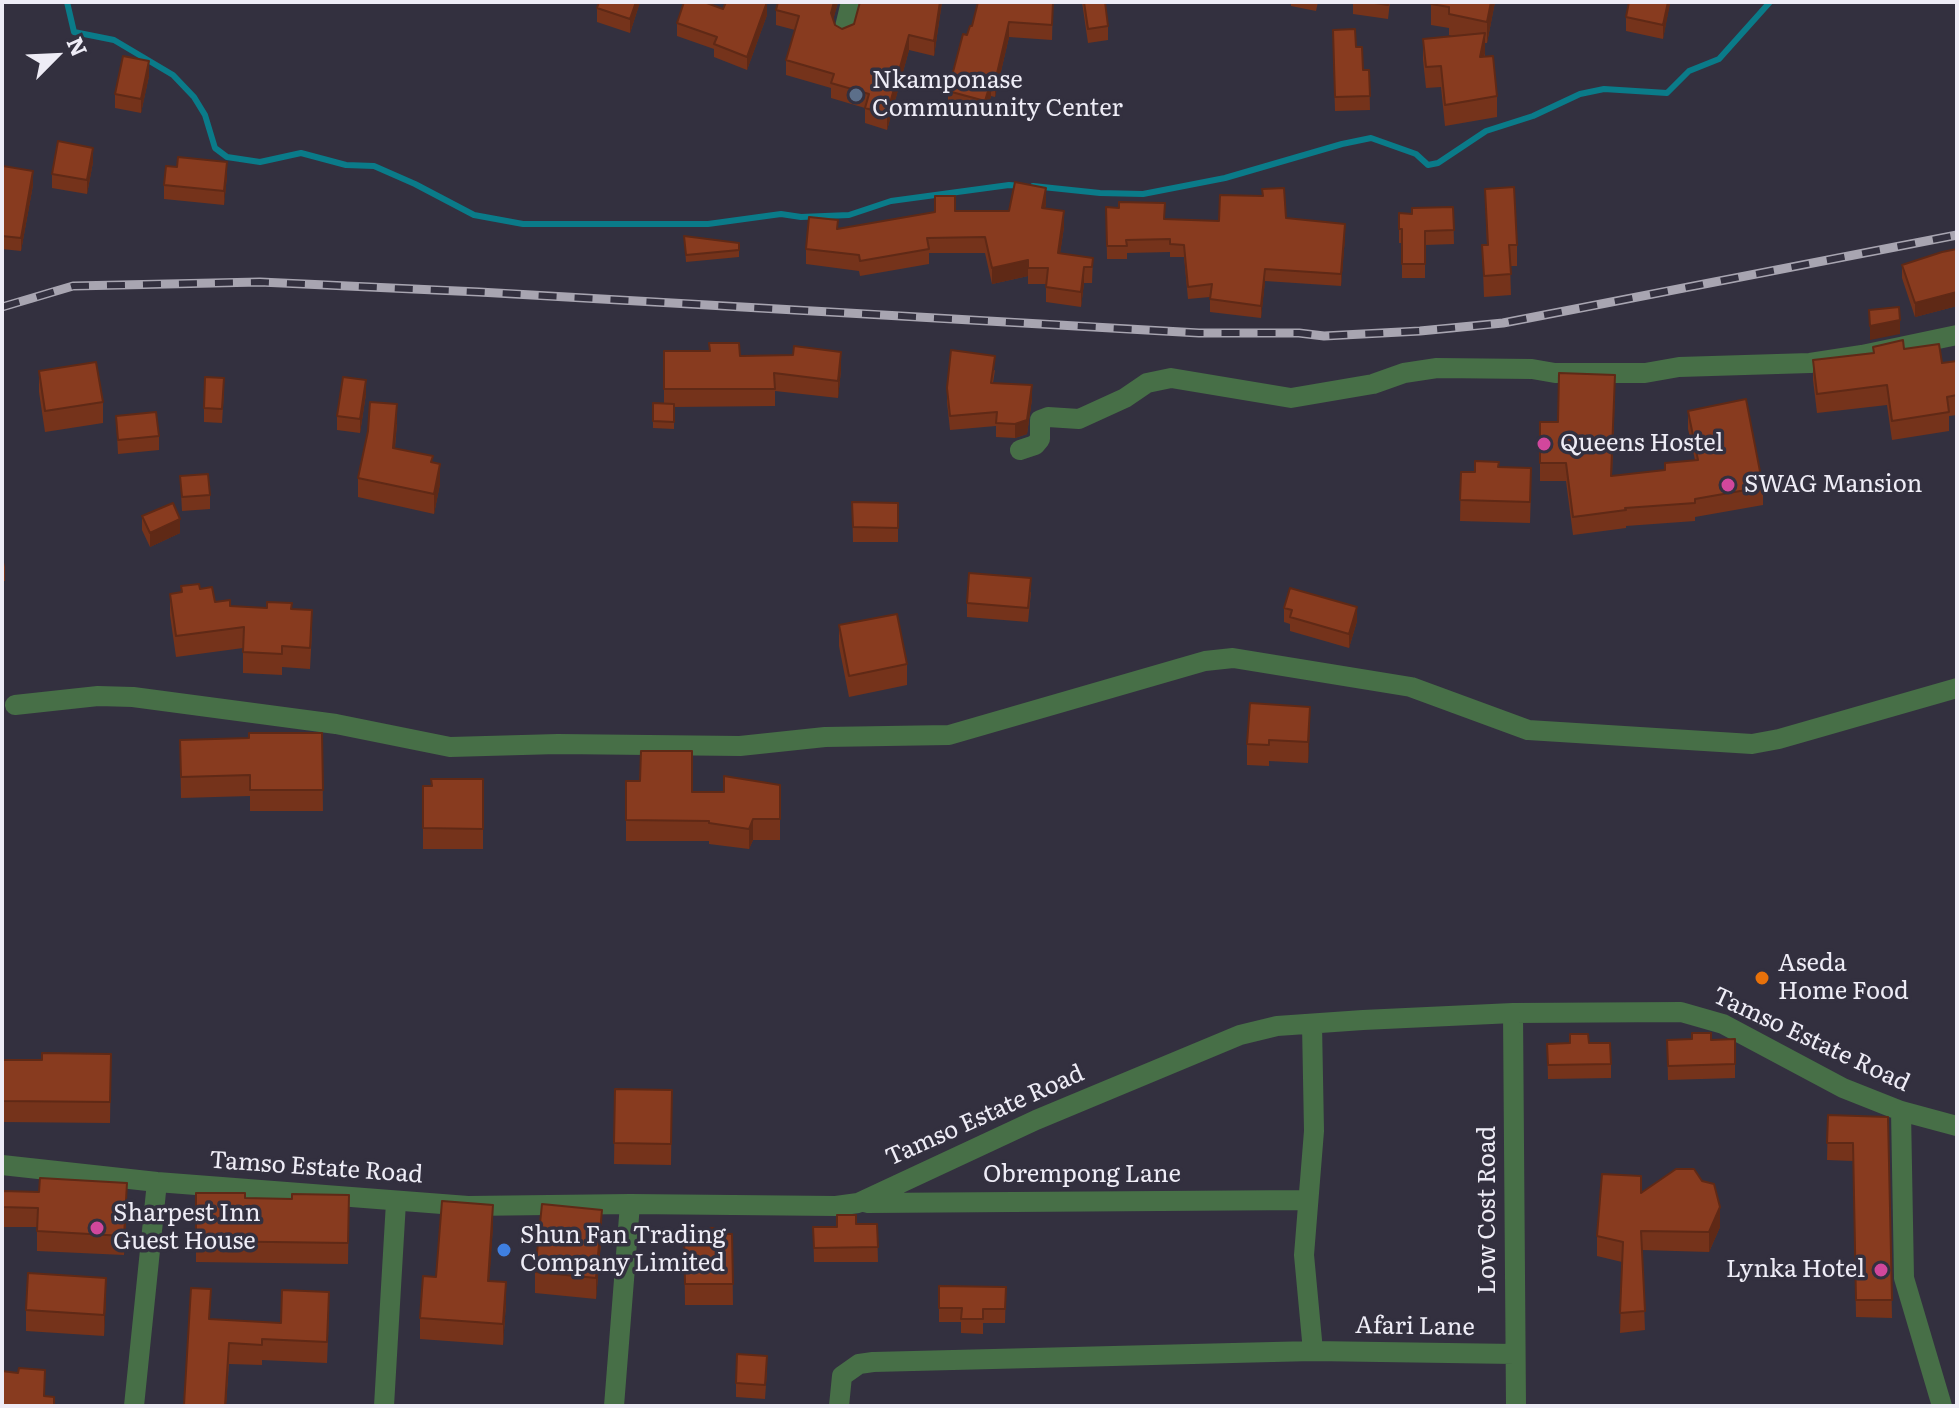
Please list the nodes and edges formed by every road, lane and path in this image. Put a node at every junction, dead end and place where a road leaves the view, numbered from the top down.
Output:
1 (851, 2) edge
2 (844, 31) edge
3 (1957, 335) edge
4 (1020, 450) dead end
5 (1957, 688) edge
6 (15, 705) dead end
7 (1513, 1013) junction
8 (1312, 1024) junction
9 (1901, 1111) junction
10 (1957, 1126) edge
11 (2, 1165) edge
12 (157, 1182) junction
13 (1307, 1200) junction
14 (396, 1202) junction
15 (858, 1203) junction
16 (630, 1204) junction
17 (1313, 1351) junction
18 (1515, 1354) junction
19 (134, 1405) edge
20 (384, 1406) edge
21 (614, 1406) edge
22 (839, 1406) edge
23 (1516, 1406) edge
24 (1942, 1406) edge

1 - 2 street
3 - 4 street
5 - 6 street
7 - 8 street, Tamso Estate Road
7 - 9 street, Tamso Estate Road
7 - 18 street, Low Cost Road
8 - 13 street
8 - 15 street, Tamso Estate Road
9 - 10 street, Tamso Estate Road
9 - 24 street
11 - 12 street, Tamso Estate Road
12 - 14 street, Tamso Estate Road
12 - 19 street
13 - 15 street, Obrempong Lane
13 - 17 street
14 - 16 street, Tamso Estate Road
14 - 20 street
15 - 16 street, Tamso Estate Road
16 - 21 street
17 - 18 street, Afari Lane
17 - 22 street, Afari Lane
18 - 23 street, Low Cost Road

